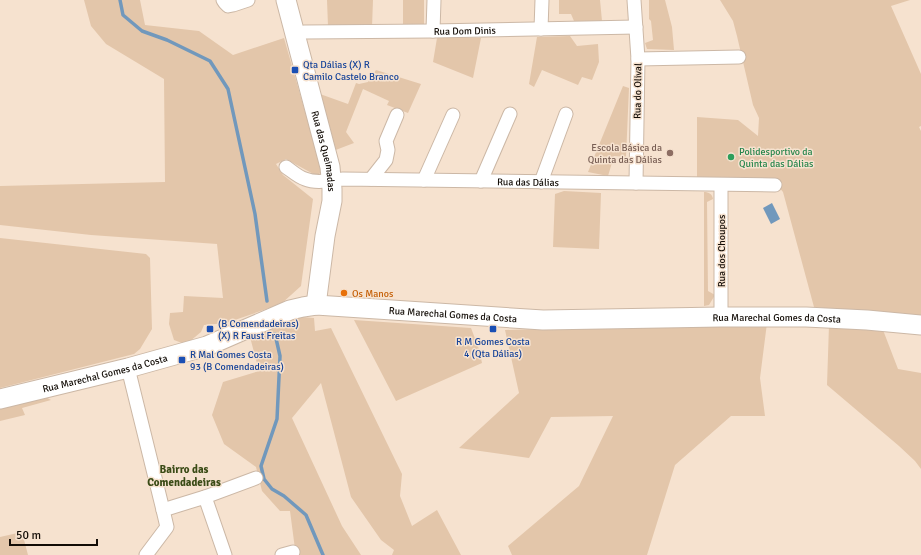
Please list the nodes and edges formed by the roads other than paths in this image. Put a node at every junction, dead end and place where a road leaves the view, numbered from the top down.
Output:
1 (223, 0) edge
2 (248, 0) edge
3 (286, 0) edge
4 (434, 0) edge
5 (542, 0) edge
6 (634, 0) edge
7 (636, 27) junction
8 (541, 29) junction
9 (433, 31) junction
10 (295, 34) junction
11 (739, 57) dead end
12 (638, 59) junction
13 (510, 114) dead end
14 (566, 114) dead end
15 (397, 115) dead end
16 (453, 115) dead end
17 (286, 167) dead end
18 (371, 179) junction
19 (331, 180) junction
20 (424, 180) junction
21 (481, 181) junction
22 (541, 182) junction
23 (636, 183) junction
24 (721, 185) junction
25 (775, 185) dead end
26 (316, 305) junction
27 (721, 317) junction
28 (921, 326) edge
29 (128, 368) junction
30 (0, 399) edge
31 (256, 478) dead end
32 (205, 497) junction
33 (163, 510) junction
34 (146, 555) edge
35 (225, 555) edge

1 - 2 street
3 - 10 main road, Rua das Queimadas
4 - 9 street
5 - 8 street
6 - 7 street, Rua do Olival
7 - 8 street, Rua Dom Dinis
7 - 12 street, Rua do Olival
8 - 9 street, Rua Dom Dinis
9 - 10 street, Rua Dom Dinis
10 - 19 main road, Rua das Queimadas
11 - 12 street
12 - 23 street, Rua do Olival
13 - 21 street
14 - 22 street
15 - 18 street
16 - 20 street
17 - 19 street, Rua das Dálias
18 - 19 street, Rua das Dálias
18 - 20 street, Rua das Dálias
19 - 26 main road, Rua das Queimadas
20 - 21 street, Rua das Dálias
21 - 22 street, Rua das Dálias
22 - 23 street, Rua das Dálias
23 - 24 street, Rua das Dálias
24 - 25 street, Rua das Dálias
24 - 27 street, Rua dos Choupos
26 - 27 main road, Rua Marechal Gomes da Costa
26 - 29 main road, Rua Marechal Gomes da Costa
27 - 28 main road, Rua Marechal Gomes da Costa
29 - 30 main road, Rua Marechal Gomes da Costa
29 - 33 street
31 - 32 street
32 - 33 street
32 - 35 street
33 - 34 street

